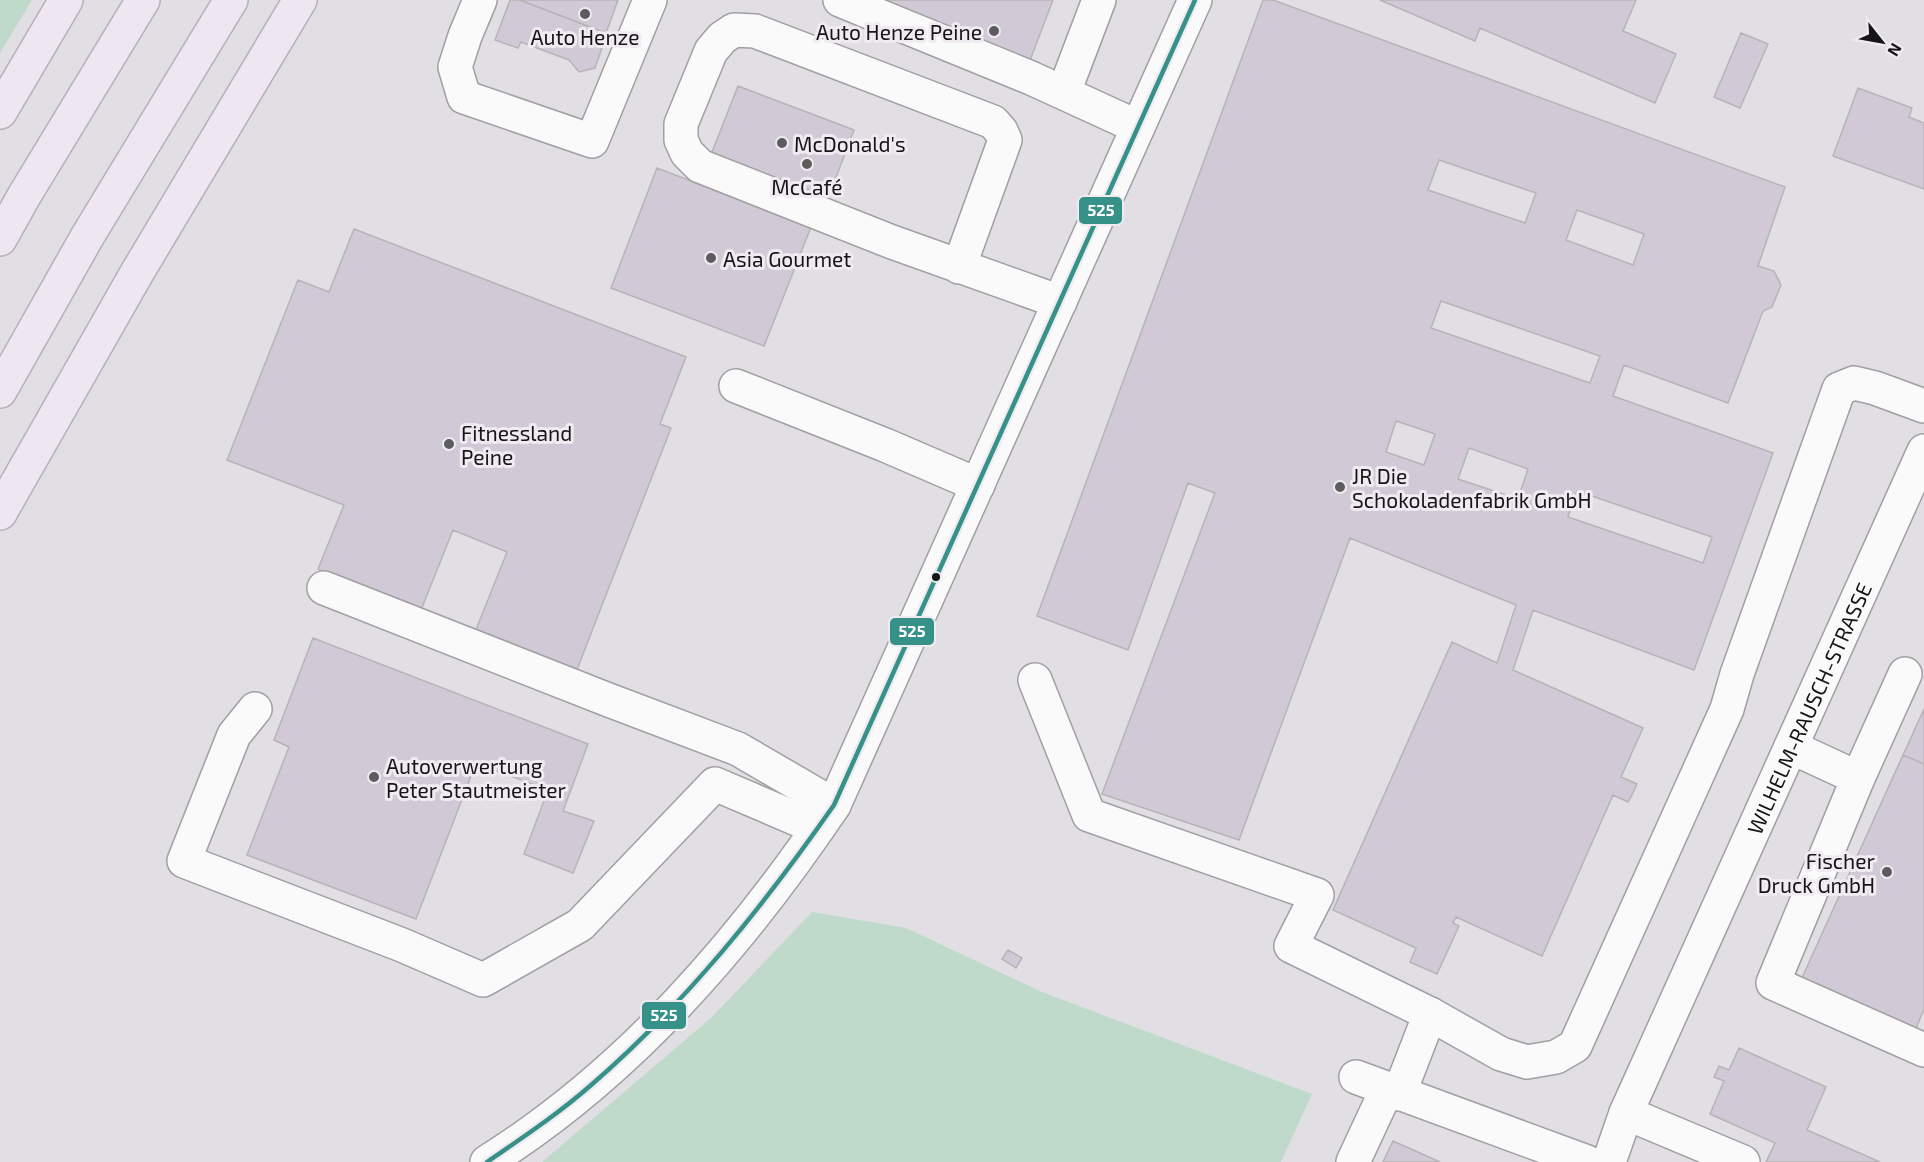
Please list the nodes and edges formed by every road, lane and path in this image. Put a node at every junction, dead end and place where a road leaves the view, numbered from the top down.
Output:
1 (66, 0) edge
2 (143, 0) edge
3 (231, 0) edge
4 (300, 0) edge
5 (480, 0) edge
6 (650, 0) edge
7 (840, 0) edge
8 (1099, 0) edge
9 (1195, 0) edge
10 (1064, 92) junction
11 (0, 112) edge
12 (1138, 127) junction
13 (0, 239) edge
14 (959, 267) junction
15 (1060, 302) junction
16 (736, 386) dead end
17 (0, 391) edge
18 (1924, 405) edge
19 (1924, 451) edge
20 (978, 485) junction
21 (0, 513) edge
22 (324, 588) dead end
23 (1905, 674) dead end
24 (1035, 680) dead end
25 (255, 709) dead end
26 (1791, 747) junction
27 (1858, 778) junction
28 (826, 817) junction
29 (1430, 1014) junction
30 (1924, 1050) edge
31 (1356, 1077) dead end
32 (1393, 1091) junction
33 (1626, 1113) junction
34 (1526, 1152) edge
35 (487, 1162) edge
36 (1353, 1162) edge
37 (1587, 1162) edge
38 (1609, 1162) edge
39 (1743, 1162) edge

1 - 11 highway
2 - 13 highway
3 - 17 highway
4 - 21 highway
5 - 6 street
7 - 10 street
8 - 10 street
9 - 12 street
10 - 12 street
12 - 15 street
14 - 14 street
14 - 15 street
15 - 20 street
16 - 20 street
18 - 29 street
19 - 26 street, WILHELM-RAUSCH-STRASSE
20 - 28 street
22 - 28 street
23 - 27 street
24 - 29 street
25 - 28 street
26 - 27 street
26 - 33 street, WILHELM-RAUSCH-STRASSE
27 - 30 street
28 - 35 street
29 - 32 street
31 - 32 street
32 - 34 street
32 - 36 street
33 - 38 street, WILHELM-RAUSCH-STRASSE
33 - 39 street
34 - 37 street

